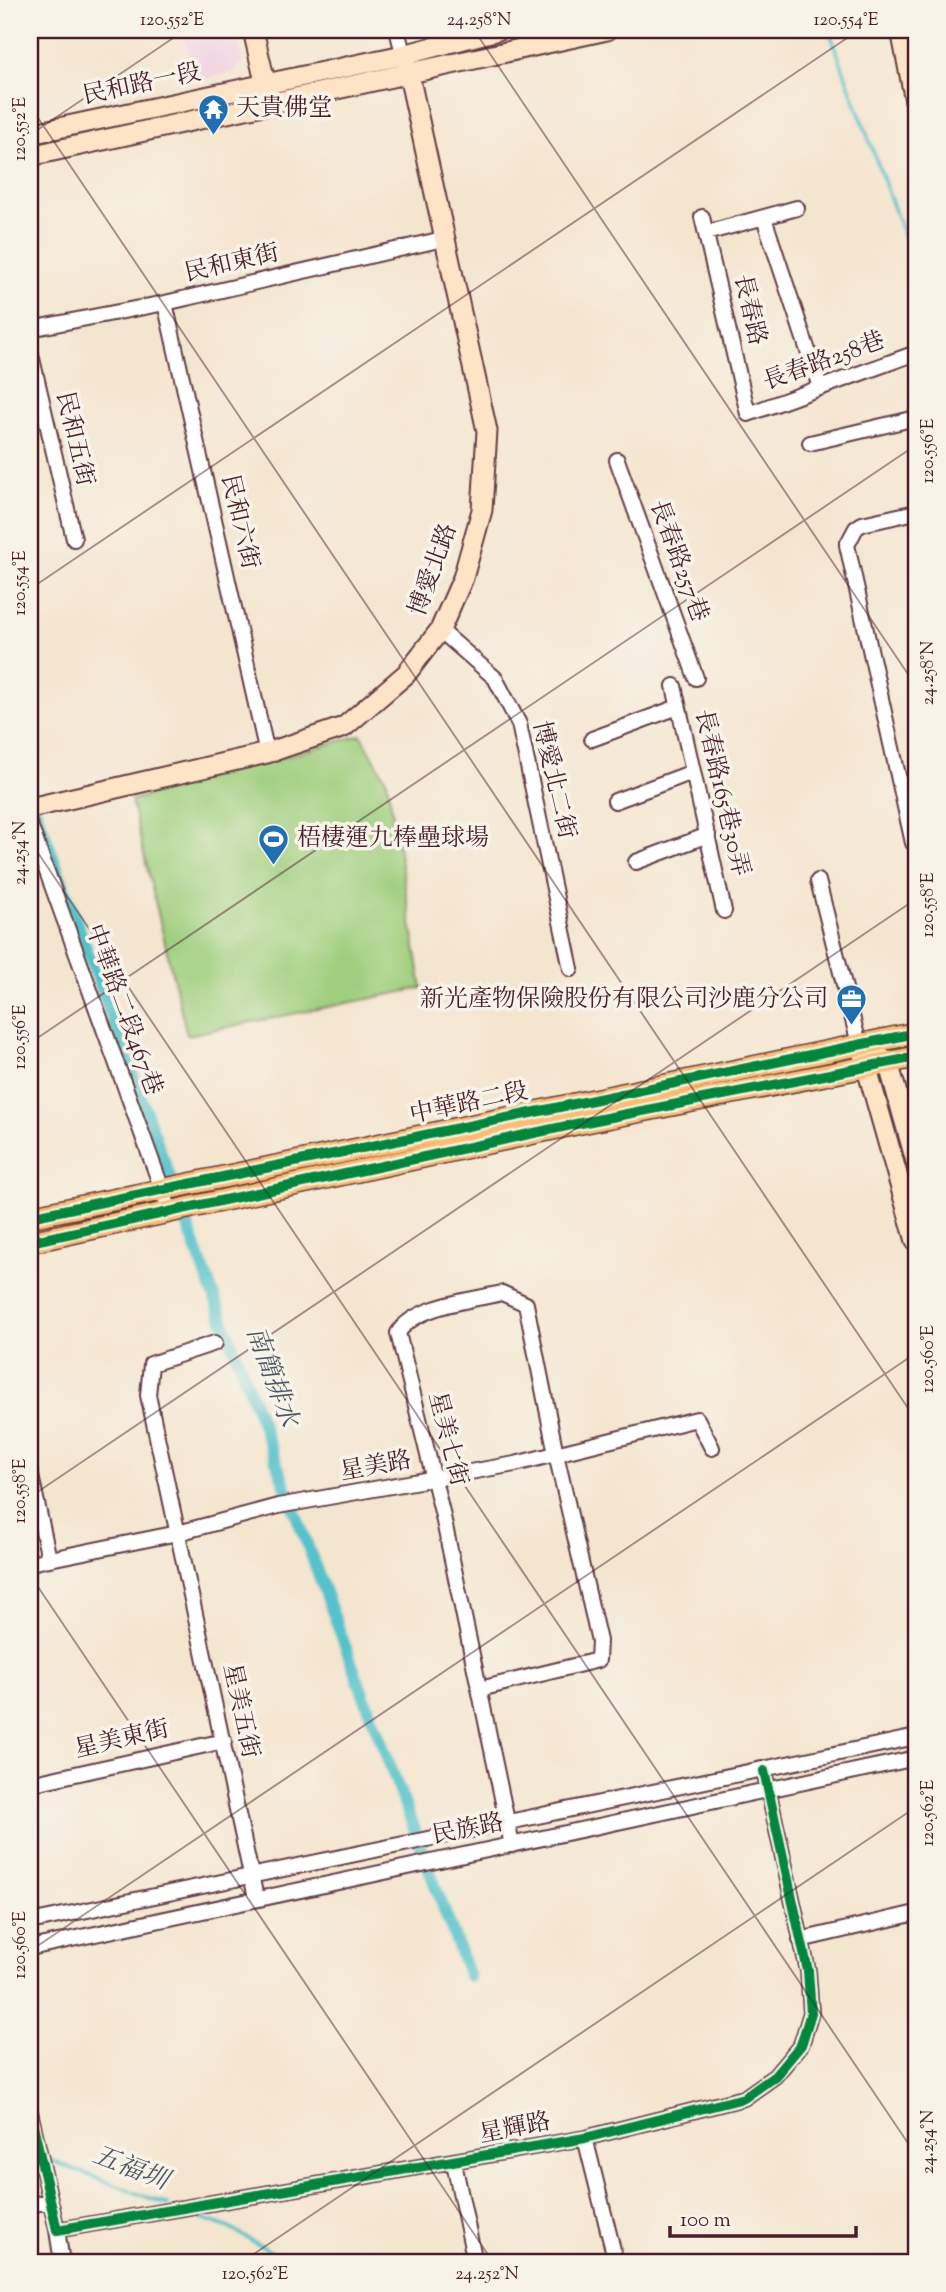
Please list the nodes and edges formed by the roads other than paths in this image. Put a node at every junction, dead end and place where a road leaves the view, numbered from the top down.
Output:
1 (253, 30) edge
2 (397, 30) edge
3 (498, 30) edge
4 (607, 30) edge
5 (901, 30) edge
6 (403, 55) junction
7 (410, 75) junction
8 (265, 83) junction
9 (270, 103) junction
10 (916, 106) edge
11 (30, 134) edge
12 (30, 156) edge
13 (797, 208) dead end
14 (702, 216) dead end
15 (764, 218) junction
16 (706, 233) junction
17 (443, 239) junction
18 (165, 303) junction
19 (30, 329) edge
20 (30, 350) edge
21 (916, 353) edge
22 (820, 387) junction
23 (748, 414) joint
24 (916, 418) edge
25 (810, 443) dead end
26 (617, 460) dead end
27 (916, 512) edge
28 (74, 538) dead end
29 (440, 630) junction
30 (696, 678) dead end
31 (674, 686) dead end
32 (678, 707) junction
33 (592, 739) dead end
34 (268, 753) junction
35 (693, 772) junction
36 (615, 801) dead end
37 (30, 808) edge
38 (30, 825) edge
39 (708, 835) junction
40 (914, 843) dead end
41 (636, 862) dead end
42 (818, 881) dead end
43 (724, 911) dead end
44 (571, 969) dead end
45 (916, 1033) edge
46 (859, 1044) junction
47 (916, 1057) edge
48 (878, 1064) junction
49 (916, 1161) edge
50 (164, 1190) junction
51 (170, 1211) junction
52 (30, 1217) edge
53 (916, 1241) edge
54 (30, 1242) edge
55 (215, 1343) dead end
56 (712, 1448) dead end
57 (556, 1454) junction
58 (30, 1471) edge
59 (432, 1480) junction
60 (178, 1533) junction
61 (49, 1559) junction
62 (30, 1563) edge
63 (480, 1689) junction
64 (916, 1737) edge
65 (224, 1741) junction
66 (916, 1758) edge
67 (764, 1770) junction
68 (30, 1784) edge
69 (768, 1789) junction
70 (507, 1822) junction
71 (512, 1845) junction
72 (251, 1878) junction
73 (256, 1898) junction
74 (916, 1913) edge
75 (30, 1922) edge
76 (800, 1940) junction
77 (30, 1948) edge
78 (30, 2112) edge
79 (585, 2138) junction
80 (454, 2163) junction
81 (50, 2201) junction
82 (30, 2205) edge
83 (57, 2230) junction
84 (62, 2262) edge
85 (475, 2262) edge
86 (616, 2262) edge

1 - 8 street
2 - 6 street
3 - 6 street, 民和路一段
4 - 7 street, 民和路一段
5 - 10 street
6 - 7 street
6 - 8 street, 民和路一段
7 - 9 street, 民和路一段
7 - 17 street, 博愛北路
8 - 9 street
8 - 11 street, 民和路一段
9 - 12 street, 民和路一段
13 - 15 street
14 - 16 street, 長春路
15 - 16 street
15 - 22 street
16 - 23 street, 長春路
17 - 18 street, 民和東街
17 - 29 street, 博愛北路
18 - 19 street, 民和東街
18 - 34 street, 民和六街
20 - 28 street, 民和五街
21 - 22 street, 長春路258巷
22 - 23 street, 長春路258巷
24 - 25 street
26 - 30 street, 長春路257巷
27 - 40 street
29 - 34 street, 博愛北路
29 - 44 street, 博愛北二街
31 - 32 street, 長春路165巷30弄
32 - 33 street
32 - 35 street, 長春路165巷30弄
34 - 37 street, 博愛北路
35 - 36 street
35 - 39 street, 長春路165巷30弄
38 - 50 street, 中華路二段467巷
39 - 41 street
39 - 43 street, 長春路165巷30弄
42 - 46 street
45 - 46 main road, 中華路二段
46 - 48 street
46 - 50 main road, 中華路二段
47 - 48 main road, 中華路二段
48 - 49 street
48 - 51 main road, 中華路二段
48 - 53 street
50 - 51 street, 中華路二段467巷
50 - 52 main road, 中華路二段
51 - 54 main road, 中華路二段
55 - 60 street, 星美五街
56 - 57 street, 星美路
57 - 59 street, 星美路
57 - 59 street, 星美七街
57 - 63 street
58 - 61 street
59 - 60 street, 星美路
59 - 63 street, 星美七街
60 - 61 street, 星美路
60 - 65 street, 星美五街
61 - 62 street, 星美路
63 - 70 street, 星美七街
64 - 67 street, 民族路
65 - 68 street, 星美東街
65 - 72 street, 星美五街
66 - 69 street, 民族路
67 - 69 street, 星輝路
67 - 70 street, 民族路
69 - 71 street, 民族路
69 - 76 street, 星輝路
70 - 71 street, 星美七街
70 - 72 street, 民族路
71 - 73 street, 民族路
72 - 73 street, 星美五街
72 - 75 street, 民族路
73 - 77 street, 民族路
74 - 76 street
76 - 79 street, 星輝路
78 - 81 street
79 - 80 street, 星輝路
79 - 86 street
80 - 83 street, 星輝路
80 - 85 street
81 - 82 street
81 - 83 street
83 - 84 street

